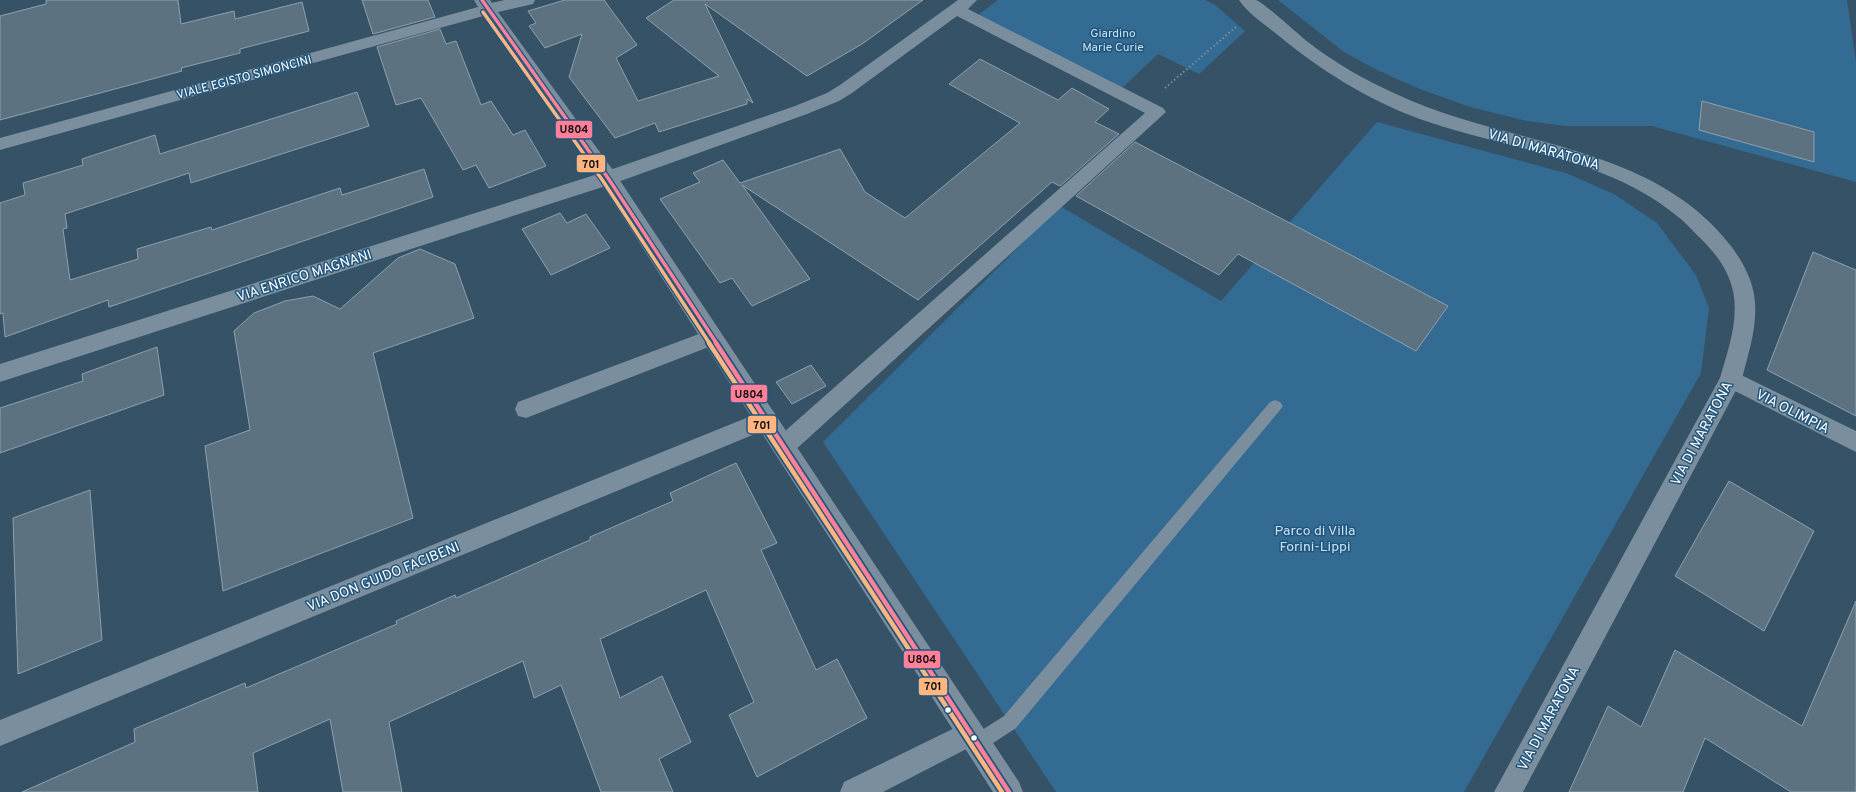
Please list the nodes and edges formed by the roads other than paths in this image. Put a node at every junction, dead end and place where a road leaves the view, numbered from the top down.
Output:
1 (527, 0) edge
2 (1252, 4) edge
3 (485, 5) edge
4 (962, 5) edge
5 (0, 144) edge
6 (608, 178) junction
7 (712, 337) junction
8 (0, 373) edge
9 (1731, 379) junction
10 (1275, 406) dead end
11 (526, 409) dead end
12 (766, 419) junction
13 (1856, 442) edge
14 (784, 446) junction
15 (0, 733) edge
16 (975, 739) junction
17 (854, 792) edge
18 (1009, 792) edge
19 (1508, 792) edge

1 - 3 main road
2 - 9 main road, VIA DI MARATONA
3 - 5 street, VIALE EGISTO SIMONCINI
3 - 6 main road
4 - 6 street, VIA ENRICO MAGNANI
4 - 14 street
6 - 7 main road
6 - 8 street, VIA ENRICO MAGNANI
7 - 11 street
7 - 12 main road
9 - 13 street, VIA OLIMPIA
9 - 19 main road, VIA DI MARATONA
10 - 16 lane
12 - 14 main road
12 - 15 street, VIA DON GUIDO FACIBENI
14 - 16 main road
16 - 17 street
16 - 18 main road

